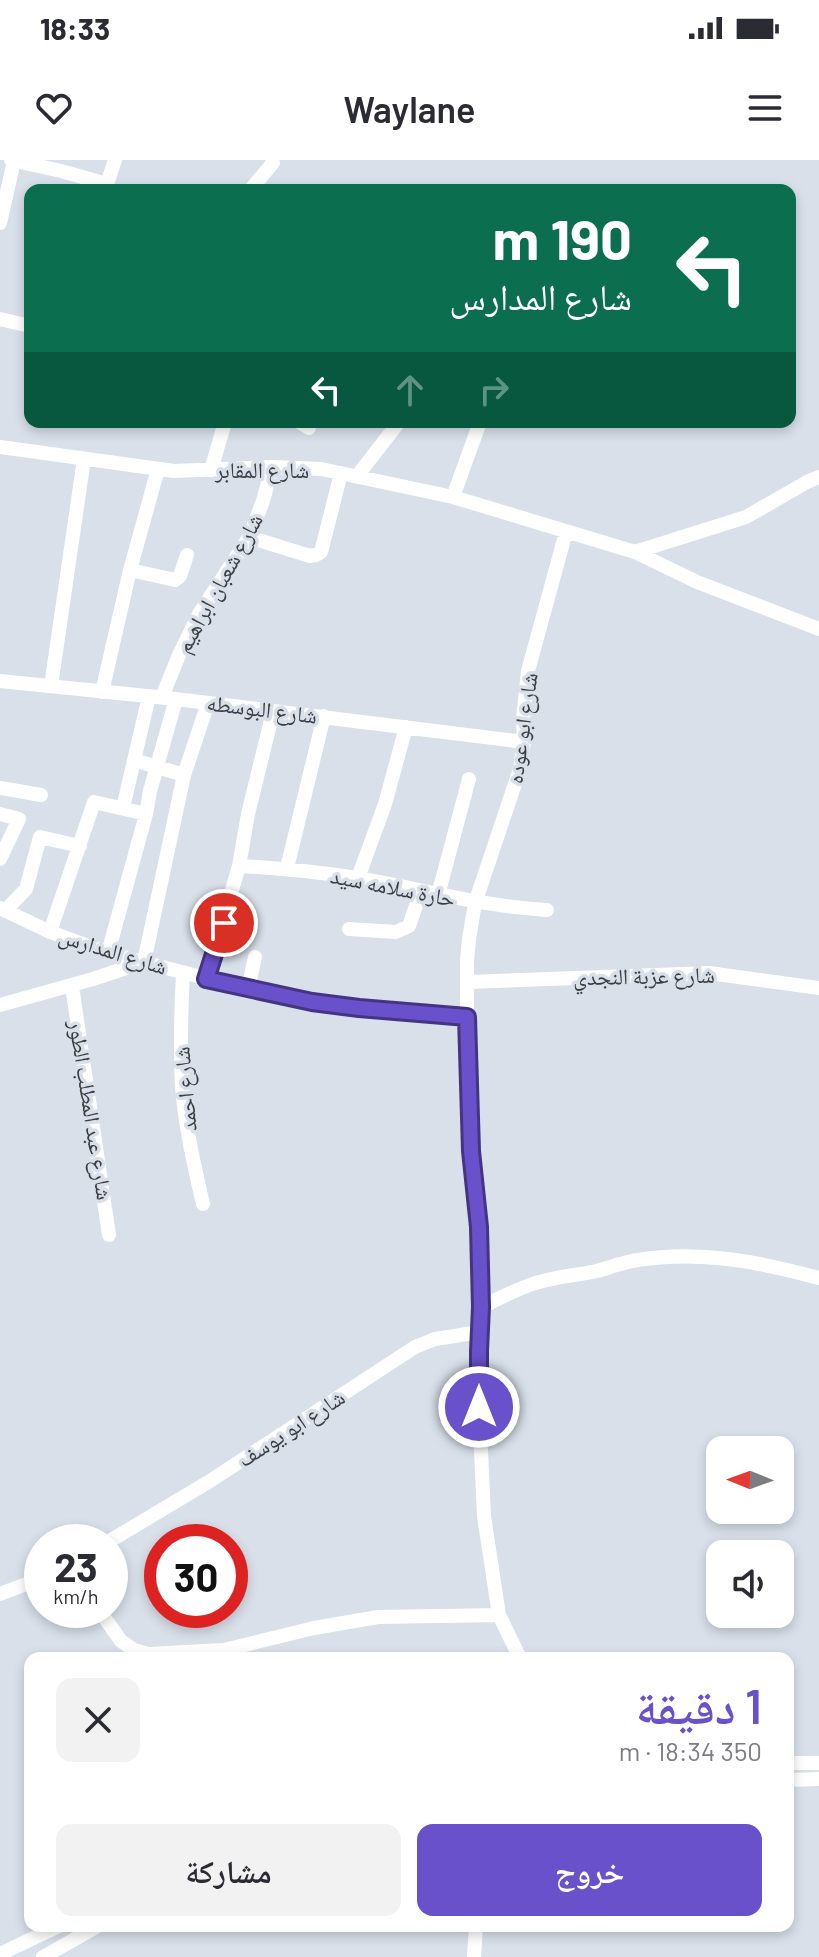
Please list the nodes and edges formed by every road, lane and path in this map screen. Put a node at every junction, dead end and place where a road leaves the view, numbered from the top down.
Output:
1 (12, 160) edge
2 (115, 160) edge
3 (274, 164) edge
4 (98, 184) edge
5 (107, 184) edge
6 (256, 184) edge
7 (0, 223) edge
8 (0, 319) edge
9 (24, 325) edge
10 (223, 428) edge
11 (394, 428) edge
12 (478, 428) edge
13 (0, 447) edge
14 (84, 459) junction
15 (272, 467) junction
16 (158, 469) junction
17 (211, 470) junction
18 (341, 473) junction
19 (357, 476) junction
20 (819, 477) edge
21 (453, 497) junction
22 (566, 532) junction
23 (249, 537) junction
24 (635, 552) junction
25 (187, 555) dead end
26 (130, 570) junction
27 (819, 629) edge
28 (0, 681) edge
29 (51, 686) junction
30 (102, 692) junction
31 (162, 697) junction
32 (208, 703) junction
33 (273, 712) junction
34 (324, 716) junction
35 (406, 727) junction
36 (524, 742) junction
37 (134, 760) junction
38 (156, 767) junction
39 (184, 775) junction
40 (469, 779) dead end
41 (0, 788) edge
42 (41, 795) dead end
43 (123, 808) junction
44 (0, 814) edge
45 (146, 814) junction
46 (80, 846) junction
47 (0, 859) edge
48 (239, 866) junction
49 (287, 868) junction
50 (358, 878) junction
51 (421, 891) junction
52 (438, 895) junction
53 (475, 903) junction
54 (3, 910) edge
55 (547, 910) dead end
56 (349, 929) dead end
57 (50, 932) junction
58 (108, 953) junction
59 (255, 957) dead end
60 (144, 962) junction
61 (183, 973) junction
62 (206, 979) junction
63 (467, 982) junction
64 (72, 986) junction
65 (819, 988) edge
66 (248, 989) junction
67 (0, 1005) edge
68 (467, 1017) junction
69 (203, 1204) dead end
70 (109, 1235) dead end
71 (819, 1278) edge
72 (481, 1307) junction
73 (480, 1332) junction
74 (128, 1530) edge
75 (24, 1585) edge
76 (0, 1594) edge
77 (499, 1615) junction
78 (112, 1628) edge
79 (141, 1652) edge
80 (186, 1652) edge
81 (517, 1652) edge
82 (794, 1763) edge
83 (819, 1763) edge
84 (819, 1779) edge
85 (794, 1780) edge
86 (46, 1932) edge
87 (87, 1932) edge
88 (476, 1932) edge
89 (0, 1954) edge
90 (43, 1957) edge
91 (474, 1957) edge

1 - 4 street
1 - 7 street
2 - 5 street
3 - 6 street
8 - 9 street
10 - 17 street
11 - 19 street
12 - 21 street
13 - 14 street, شارع المقابر
14 - 16 street, شارع المقابر
14 - 29 street
15 - 17 street, شارع المقابر
15 - 18 street, شارع المقابر
15 - 23 street, شارع شعبان ابراهيم
16 - 17 street, شارع المقابر
16 - 26 street
18 - 19 street, شارع المقابر
18 - 23 street
19 - 21 street, شارع المقابر
20 - 24 street
21 - 22 street, شارع المقابر
22 - 24 street, شارع المقابر
22 - 36 street, شارع ابو عوده
23 - 31 street, شارع شعبان ابراهيم
24 - 27 street, شارع المقابر
25 - 26 street
26 - 30 street
28 - 29 street, شارع البوسطه
29 - 30 street, شارع البوسطه
30 - 31 street, شارع البوسطه
31 - 32 street, شارع البوسطه
31 - 37 street
31 - 38 street
32 - 33 street, شارع البوسطه
32 - 39 street
33 - 34 street, شارع البوسطه
33 - 48 street
34 - 35 street, شارع البوسطه
34 - 49 street
35 - 36 street, شارع البوسطه
35 - 50 street
36 - 53 street, شارع ابو عوده
37 - 38 street
37 - 43 street
38 - 39 street
38 - 45 street
39 - 60 street
40 - 52 street
41 - 42 street
43 - 45 street
43 - 46 street
44 - 47 street
45 - 58 street
46 - 54 street
46 - 57 street
48 - 49 street, حارة سلامه سيد
48 - 62 street
49 - 50 street, حارة سلامه سيد
50 - 51 street, حارة سلامه سيد
51 - 52 street, حارة سلامه سيد
51 - 56 street
52 - 53 street, حارة سلامه سيد
53 - 55 street, حارة سلامه سيد
53 - 63 street, شارع ابو عوده
54 - 57 street, شارع المدارس
57 - 58 street, شارع المدارس
58 - 60 street, شارع المدارس
59 - 66 street
60 - 61 street, شارع المدارس
60 - 64 street
61 - 62 street, شارع المدارس
61 - 69 street, شارع احمد
62 - 66 street, شارع المدارس
63 - 65 street, شارع عزبة النجدي
63 - 68 street, شارع ابو عوده
64 - 67 street
64 - 70 street, شارع عبد المطلب الطور
66 - 68 street, شارع المدارس
68 - 72 street
71 - 72 street
72 - 73 street
73 - 74 street, شارع ابو يوسف
73 - 77 street
75 - 76 street
77 - 80 street
77 - 81 street
78 - 79 street
82 - 83 street
84 - 85 street
86 - 89 street
87 - 90 street
88 - 91 street

